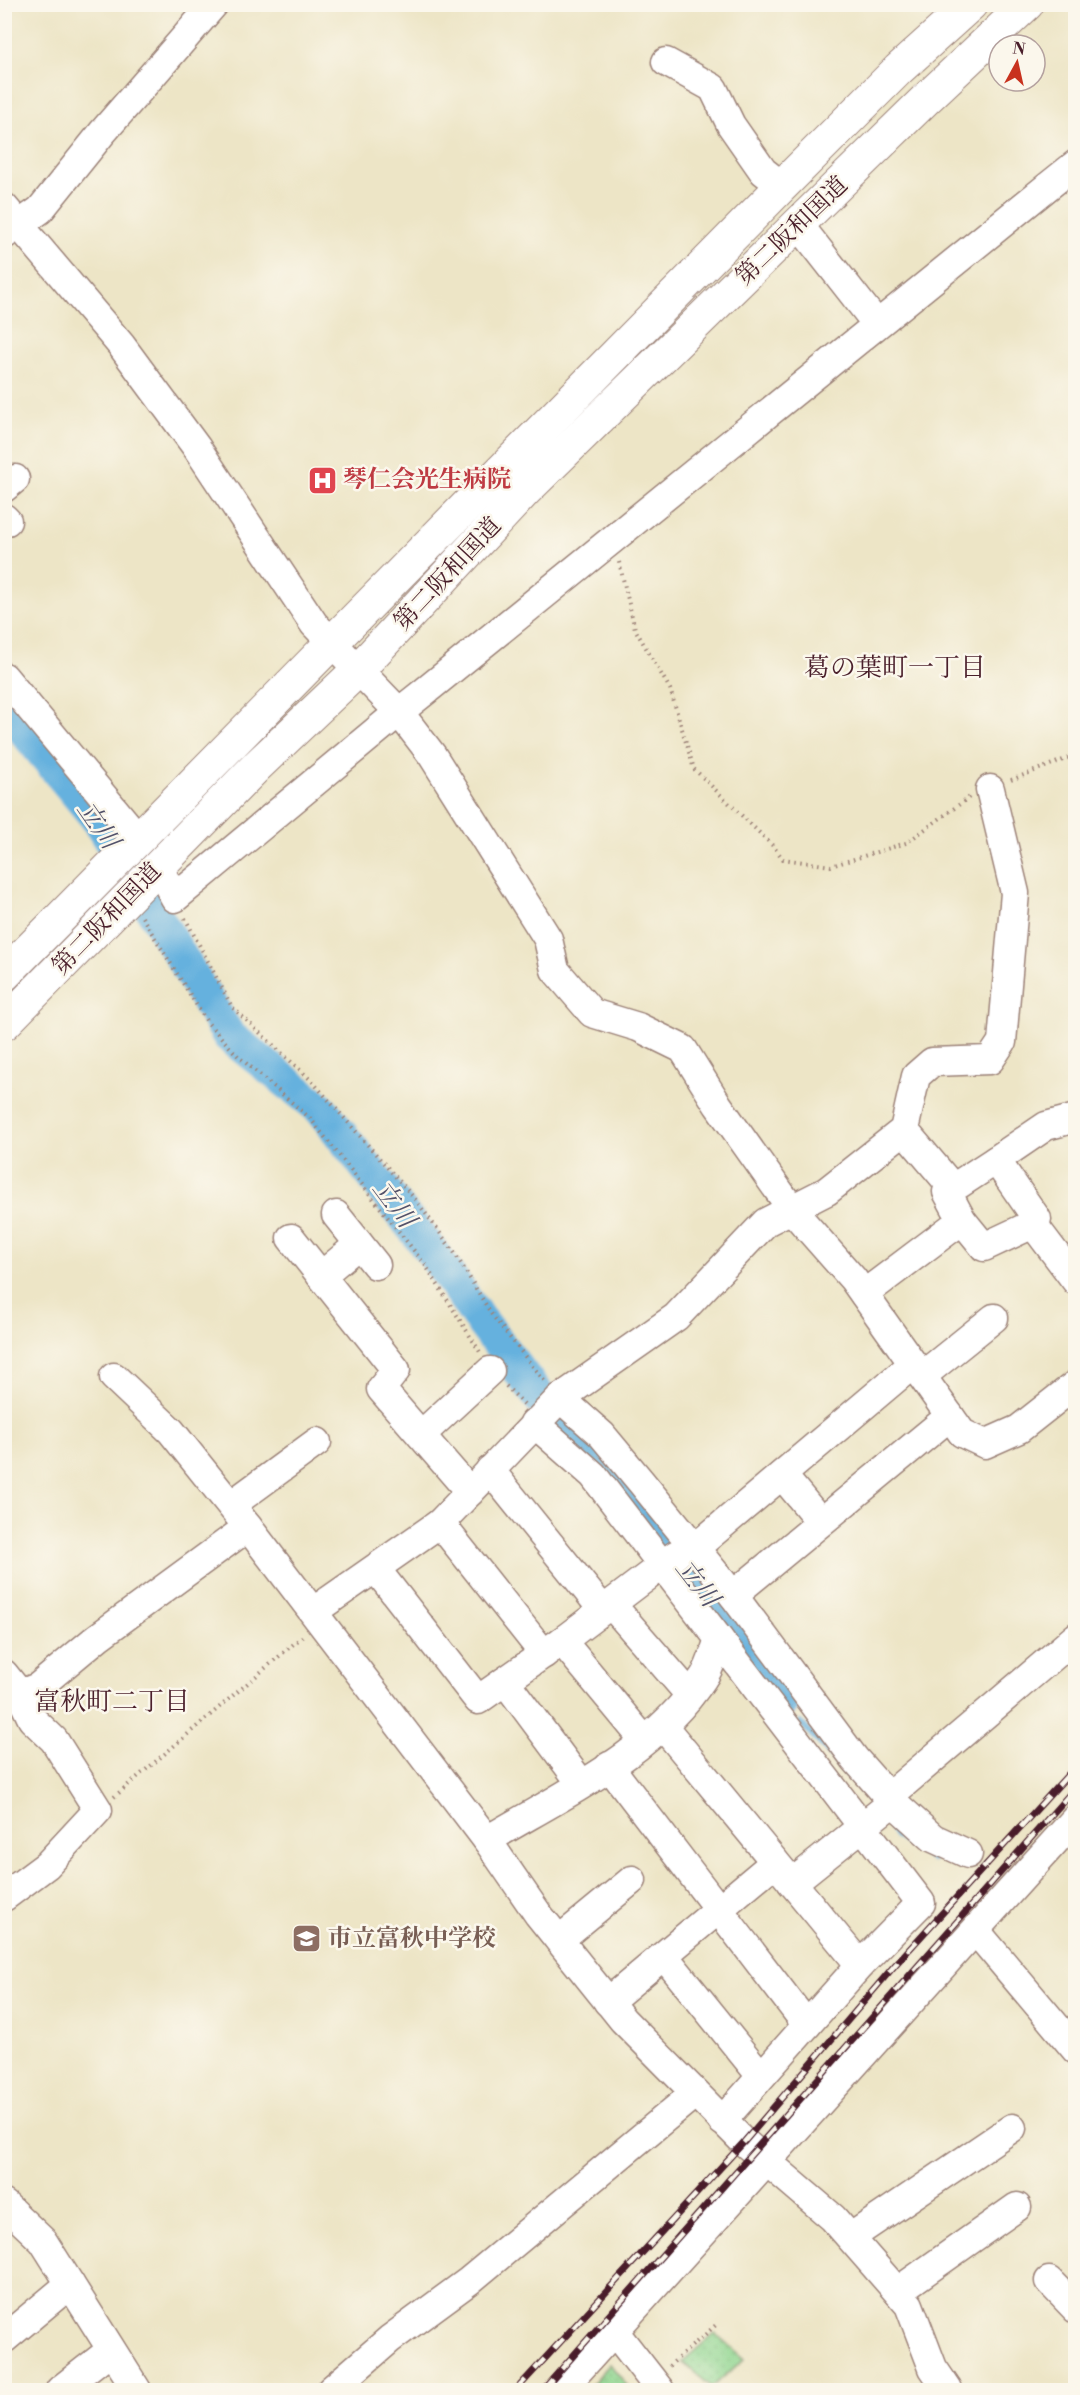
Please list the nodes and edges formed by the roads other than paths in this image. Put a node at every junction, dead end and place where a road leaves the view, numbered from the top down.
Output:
1 (214, 4) edge
2 (971, 4) edge
3 (1028, 4) edge
4 (666, 62) dead end
5 (1076, 164) edge
6 (782, 186) junction
7 (10, 223) edge
8 (799, 225) junction
9 (876, 324) junction
10 (330, 642) junction
11 (357, 671) junction
12 (4, 677) edge
13 (399, 712) junction
14 (990, 789) road end
15 (127, 850) junction
16 (141, 884) junction
17 (9, 962) edge
18 (4, 1024) edge
19 (1076, 1118) edge
20 (904, 1130) junction
21 (996, 1160) junction
22 (953, 1188) junction
23 (793, 1211) junction
24 (336, 1215) dead end
25 (962, 1220) junction
26 (1033, 1224) junction
27 (291, 1238) dead end
28 (321, 1276) junction
29 (1076, 1281) edge
30 (864, 1294) junction
31 (994, 1318) dead end
32 (918, 1370) junction
33 (490, 1371) road end
34 (114, 1377) dead end
35 (1076, 1384) edge
36 (547, 1411) junction
37 (950, 1416) junction
38 (421, 1435) junction
39 (317, 1442) dead end
40 (490, 1470) junction
41 (782, 1475) junction
42 (470, 1492) junction
43 (239, 1516) junction
44 (821, 1522) junction
45 (440, 1523) junction
46 (681, 1553) junction
47 (376, 1569) junction
48 (733, 1595) junction
49 (607, 1607) junction
50 (318, 1615) junction
51 (734, 1633) junction
52 (1076, 1637) edge
53 (553, 1647) junction
54 (505, 1681) junction
55 (12, 1684) edge
56 (690, 1695) junction
57 (654, 1733) junction
58 (609, 1766) junction
59 (581, 1783) junction
60 (881, 1810) junction
61 (1076, 1818) edge
62 (487, 1840) junction
63 (968, 1854) dead end
64 (784, 1872) junction
65 (632, 1880) dead end
66 (4, 1897) edge
67 (718, 1910) junction
68 (976, 1931) junction
69 (559, 1940) junction
70 (664, 1956) junction
71 (860, 1965) junction
72 (609, 2002) junction
73 (807, 2025) junction
74 (1076, 2050) edge
75 (761, 2076) junction
76 (694, 2094) junction
77 (722, 2121) junction
78 (1012, 2128) dead end
79 (766, 2160) junction
80 (4, 2204) edge
81 (1017, 2207) dead end
82 (851, 2237) junction
83 (1049, 2281) dead end
84 (70, 2284) junction
85 (898, 2290) junction
86 (1076, 2309) edge
87 (614, 2331) junction
88 (4, 2339) edge
89 (111, 2350) junction
90 (656, 2386) edge
91 (60, 2391) edge
92 (137, 2391) edge
93 (331, 2391) edge
94 (561, 2391) edge
95 (948, 2391) edge

1 - 7 street
2 - 6 highway, 第二阪和国道
3 - 8 highway, 第二阪和国道
4 - 6 street
5 - 9 street
6 - 10 highway, 第二阪和国道
7 - 10 street
8 - 9 street
8 - 11 highway, 第二阪和国道
9 - 13 street
10 - 11 street
10 - 15 highway, 第二阪和国道
11 - 13 street
11 - 16 highway, 第二阪和国道
12 - 15 street
13 - 16 street
13 - 23 street
14 - 20 street
15 - 17 highway, 第二阪和国道
16 - 18 highway, 第二阪和国道
19 - 21 street
20 - 22 street
20 - 23 street
21 - 22 street
21 - 26 street
22 - 25 street
23 - 30 street
23 - 36 street
24 - 28 street
25 - 26 street
25 - 30 street
26 - 29 street
27 - 28 street
28 - 38 street
30 - 32 street
31 - 32 street
32 - 37 street
32 - 41 street
33 - 38 street
34 - 43 street
35 - 37 street
36 - 40 street
36 - 46 street
37 - 44 street
38 - 42 street
39 - 43 street
40 - 42 street
40 - 49 street
41 - 44 street
41 - 46 street
42 - 45 street
43 - 50 street
43 - 55 street
44 - 48 street
45 - 47 street
45 - 53 street
46 - 48 street
46 - 49 street
46 - 51 street
47 - 50 street
47 - 54 street
48 - 51 street
49 - 53 street
49 - 56 street
50 - 62 street
51 - 56 street
51 - 60 street
51 - 60 street
52 - 60 street
53 - 54 street
53 - 57 street
54 - 59 street
55 - 66 street
56 - 57 street
57 - 58 street
57 - 64 street
58 - 59 street
58 - 67 street
59 - 62 street
60 - 63 street
60 - 64 street
60 - 71 street
61 - 68 street
62 - 69 street
64 - 67 street
64 - 71 street
65 - 69 street
67 - 70 street
67 - 73 street
68 - 74 street
68 - 79 street
69 - 72 street
70 - 72 street
70 - 75 street
71 - 73 street
72 - 76 street
73 - 75 street
75 - 77 street
76 - 77 street
76 - 93 street
77 - 79 street
78 - 82 street
79 - 82 street
79 - 87 street
80 - 84 street
81 - 85 street
82 - 85 street
83 - 86 street
84 - 88 street
84 - 89 street
85 - 95 street
87 - 90 street
87 - 94 street
89 - 91 street
89 - 92 street

